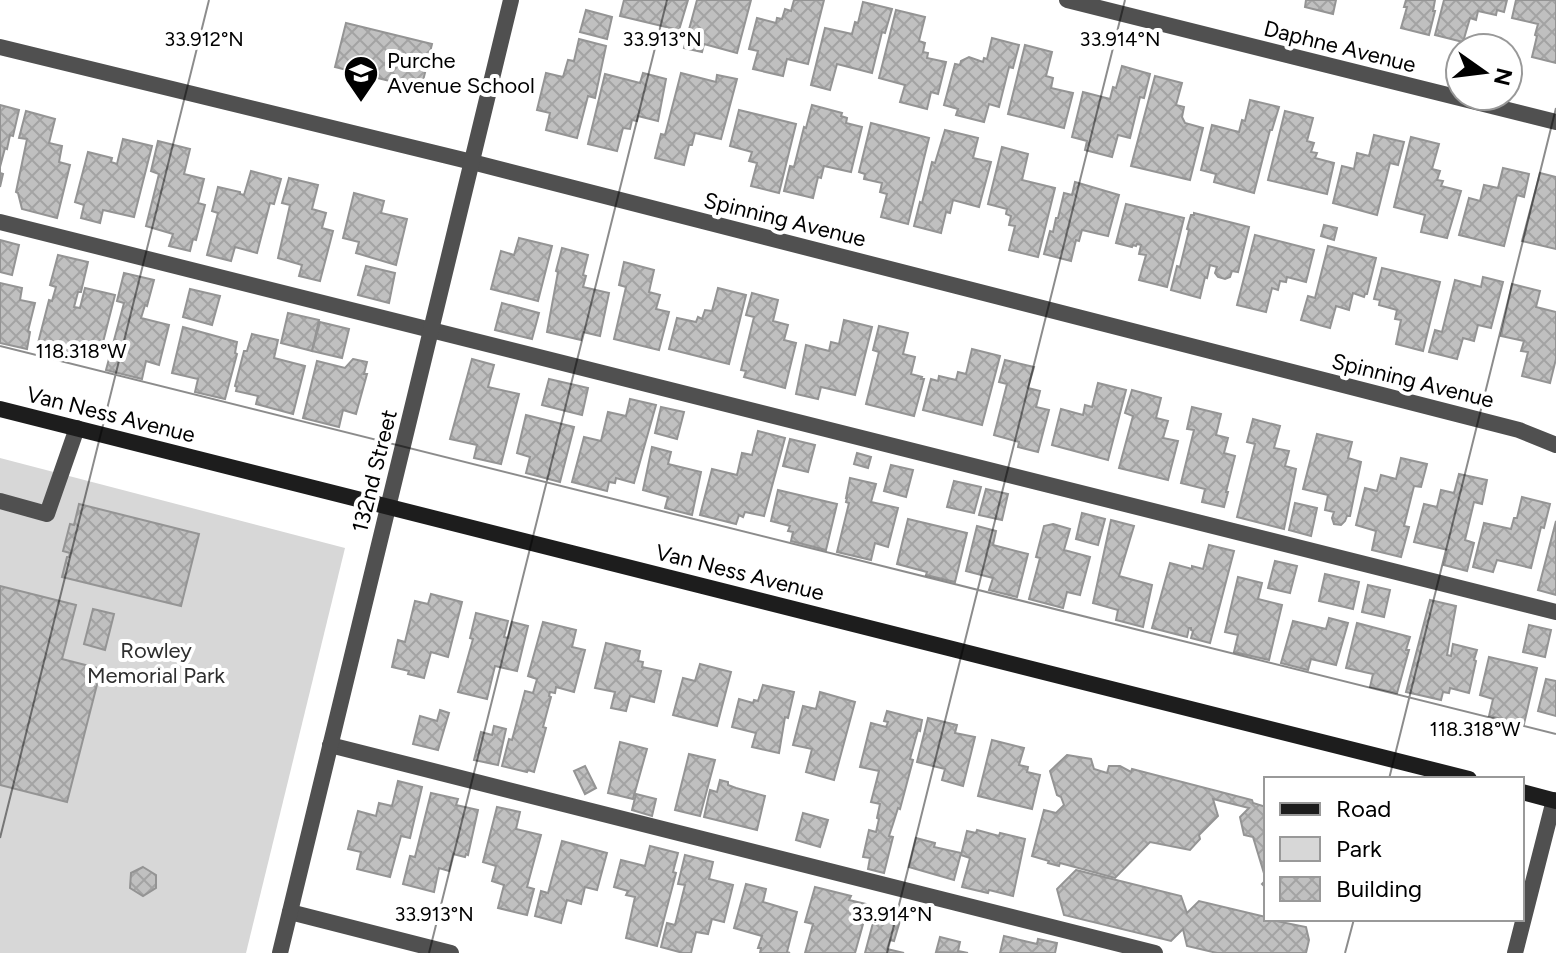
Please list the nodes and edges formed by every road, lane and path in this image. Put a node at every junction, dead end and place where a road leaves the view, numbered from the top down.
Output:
1 (511, 0) edge
2 (1067, 0) edge
3 (0, 47) edge
4 (1556, 122) edge
5 (472, 162) junction
6 (0, 222) edge
7 (431, 331) junction
8 (0, 409) edge
9 (77, 428) junction
10 (1556, 445) edge
11 (0, 501) edge
12 (388, 506) junction
13 (1556, 612) edge
14 (330, 745) junction
15 (1461, 777) edge
16 (1524, 793) edge
17 (1555, 801) edge
18 (290, 912) junction
19 (1524, 919) edge
20 (1523, 921) edge
21 (280, 953) edge
22 (451, 953) edge
23 (1155, 953) edge
24 (1515, 953) edge

1 - 5 street, 132nd Street
2 - 4 street, Daphne Avenue
3 - 5 street, Spinning Avenue
5 - 7 street, 132nd Street
5 - 10 street, Spinning Avenue
6 - 7 street
7 - 12 street, 132nd Street
7 - 13 street
8 - 9 main road, Van Ness Avenue
9 - 11 street
9 - 12 main road, Van Ness Avenue
12 - 14 street, 132nd Street
12 - 15 main road, Van Ness Avenue
14 - 18 street, 132nd Street
14 - 23 street
16 - 17 main road
17 - 19 street
18 - 21 street, 132nd Street
18 - 22 street
20 - 24 street

